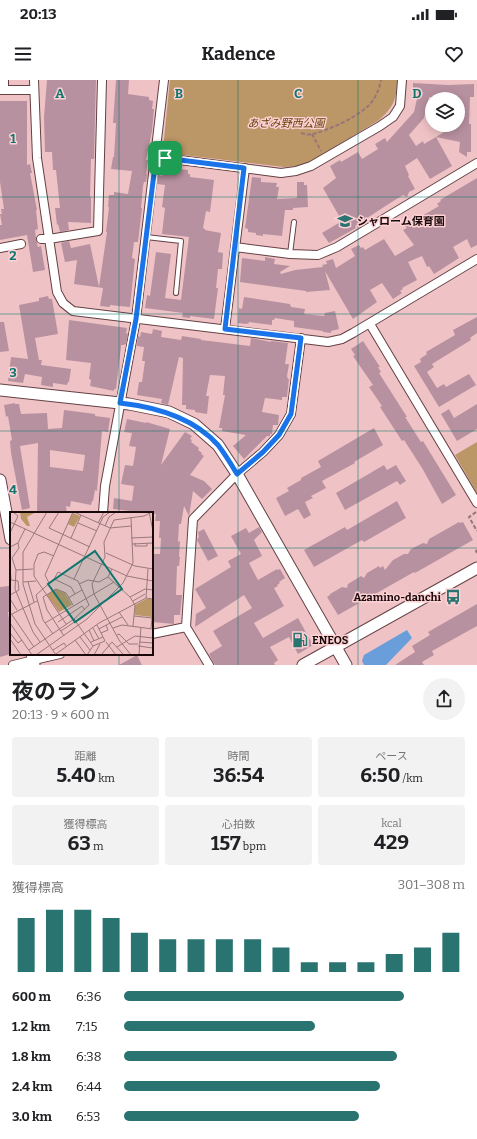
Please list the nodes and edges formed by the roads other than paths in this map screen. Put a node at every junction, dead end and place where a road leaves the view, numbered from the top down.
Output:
1 (4, 80) edge
2 (34, 80) edge
3 (102, 80) edge
4 (164, 80) edge
5 (402, 80) edge
6 (2, 90) edge
7 (34, 90) junction
8 (156, 157) junction
9 (477, 163) edge
10 (244, 168) junction
11 (294, 222) dead end
12 (146, 237) junction
13 (45, 239) junction
14 (22, 244) dead end
15 (235, 247) junction
16 (0, 248) edge
17 (290, 254) junction
18 (477, 259) edge
19 (176, 293) dead end
20 (136, 319) junction
21 (370, 324) junction
22 (225, 329) junction
23 (301, 338) junction
24 (0, 390) edge
25 (120, 403) junction
26 (237, 474) junction
27 (0, 480) edge
28 (477, 503) edge
29 (103, 512) edge
30 (10, 535) edge
31 (477, 568) edge
32 (186, 627) junction
33 (153, 634) edge
34 (336, 647) junction
35 (56, 655) edge
36 (33, 660) edge
37 (13, 665) edge
38 (209, 665) edge
39 (303, 665) edge
40 (346, 665) edge

1 - 6 street
2 - 7 street
3 - 13 street
4 - 8 street
5 - 10 street
6 - 7 street
7 - 13 street
8 - 10 street
8 - 12 street
9 - 17 street
10 - 15 street
11 - 17 lane
12 - 19 lane
12 - 20 street
13 - 20 street
14 - 16 street
15 - 17 street
15 - 22 street
18 - 21 street
20 - 22 street
20 - 25 street
21 - 23 street
21 - 28 street
22 - 23 street
23 - 26 street
24 - 25 street
25 - 26 street
25 - 29 street
26 - 32 street
26 - 34 street
27 - 30 street
31 - 34 street
32 - 33 street
32 - 38 street
34 - 39 street
34 - 40 street
35 - 36 street
36 - 37 street

